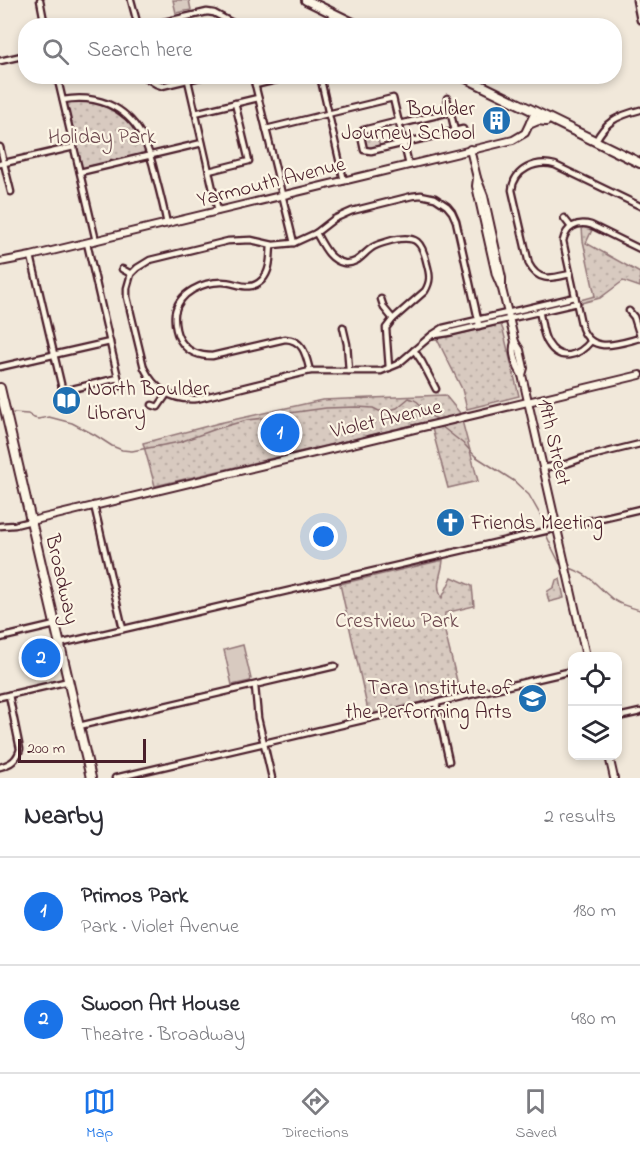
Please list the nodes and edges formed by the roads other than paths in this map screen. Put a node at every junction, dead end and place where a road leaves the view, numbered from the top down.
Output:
1 (40, 0) edge
2 (131, 0) edge
3 (306, 0) edge
4 (636, 0) edge
5 (43, 18) edge
6 (136, 18) edge
7 (179, 18) edge
8 (222, 18) edge
9 (342, 18) edge
10 (640, 20) edge
11 (18, 57) edge
12 (0, 61) edge
13 (59, 84) edge
14 (188, 84) edge
15 (259, 84) edge
16 (322, 84) edge
17 (478, 84) edge
18 (255, 85) joint
19 (258, 98) junction
20 (447, 98) dead end
21 (63, 100) junction
22 (235, 104) junction
23 (640, 110) edge
24 (450, 112) junction
25 (535, 112) junction
26 (195, 113) junction
27 (329, 114) junction
28 (399, 123) junction
29 (531, 123) junction
30 (556, 123) junction
31 (266, 129) junction
32 (463, 129) dead end
33 (455, 131) junction
34 (595, 142) junction
35 (202, 143) junction
36 (404, 143) junction
37 (0, 147) edge
38 (74, 147) junction
39 (470, 149) junction
40 (151, 155) junction
41 (640, 163) edge
42 (2, 164) edge
43 (409, 165) junction
44 (209, 171) junction
45 (80, 172) junction
46 (344, 181) junction
47 (11, 192) dead end
48 (444, 193) dead end
49 (282, 196) junction
50 (439, 200) junction
51 (640, 206) edge
52 (218, 211) junction
53 (564, 218) dead end
54 (167, 224) junction
55 (571, 227) junction
56 (316, 233) junction
57 (96, 241) junction
58 (87, 243) junction
59 (294, 243) junction
60 (271, 244) junction
61 (640, 249) edge
62 (31, 256) junction
63 (0, 262) edge
64 (122, 269) dead end
65 (131, 274) junction
66 (570, 274) junction
67 (575, 297) junction
68 (381, 299) dead end
69 (577, 303) junction
70 (538, 306) junction
71 (628, 311) dead end
72 (539, 312) junction
73 (509, 315) junction
74 (393, 319) junction
75 (478, 319) junction
76 (479, 326) junction
77 (343, 327) dead end
78 (432, 335) junction
79 (640, 337) edge
80 (591, 341) junction
81 (110, 342) junction
82 (414, 350) junction
83 (54, 355) junction
84 (0, 367) edge
85 (389, 368) junction
86 (310, 371) junction
87 (349, 371) junction
88 (640, 375) edge
89 (118, 378) junction
90 (120, 386) dead end
91 (0, 388) edge
92 (436, 389) dead end
93 (167, 394) junction
94 (528, 401) junction
95 (2, 403) edge
96 (152, 405) dead end
97 (640, 444) edge
98 (543, 468) junction
99 (94, 505) junction
100 (640, 509) edge
101 (31, 521) junction
102 (0, 526) edge
103 (557, 528) junction
104 (55, 625) junction
105 (123, 629) junction
106 (0, 638) edge
107 (59, 644) junction
108 (585, 652) edge
109 (335, 666) dead end
110 (568, 672) edge
111 (69, 681) junction
112 (255, 686) junction
113 (9, 695) junction
114 (0, 698) edge
115 (436, 703) junction
116 (640, 711) edge
117 (622, 716) edge
118 (80, 726) junction
119 (264, 743) junction
120 (610, 760) edge
121 (449, 761) dead end
122 (0, 767) edge
123 (91, 778) edge
124 (115, 778) edge
125 (272, 778) edge
126 (614, 778) edge

1 - 5 street
2 - 6 street
3 - 9 main road
4 - 10 street
7 - 8 street
11 - 12 street
13 - 21 street
14 - 26 street
15 - 18 street
16 - 27 street
17 - 25 main road
18 - 19 street
19 - 22 street
19 - 31 street
20 - 24 street
21 - 38 street
21 - 40 street
22 - 26 street
22 - 44 street
23 - 34 street
24 - 28 street
24 - 33 street
25 - 29 street
25 - 30 main road
26 - 35 street
27 - 28 street
27 - 31 street
27 - 46 street
28 - 36 street
28 - 36 street
29 - 30 main road
29 - 39 street, Yarmouth Avenue
30 - 34 main road
31 - 49 street
32 - 33 street
33 - 36 street
34 - 41 main road
35 - 40 street
35 - 44 street
36 - 43 street
37 - 42 street
38 - 42 street
38 - 45 street
39 - 43 street, Yarmouth Avenue
39 - 73 street, 19th Street
40 - 45 street
40 - 54 street
42 - 47 street
43 - 46 street, Yarmouth Avenue
44 - 52 street
45 - 57 street
46 - 49 street, Yarmouth Avenue
48 - 50 street
49 - 52 street, Yarmouth Avenue
49 - 59 street
50 - 56 street
50 - 75 street
51 - 66 street
52 - 54 street, Yarmouth Avenue
53 - 55 street
54 - 57 street, Yarmouth Avenue
55 - 61 street
55 - 66 street
56 - 59 street
56 - 74 street
57 - 58 street, Yarmouth Avenue
58 - 62 street, Yarmouth Avenue
58 - 81 street
59 - 60 street
60 - 65 street
60 - 86 street
62 - 63 street, Yarmouth Avenue
62 - 83 street
64 - 65 street
65 - 93 street
66 - 67 street
67 - 69 street
67 - 70 street
68 - 74 street
69 - 72 street
69 - 80 street
70 - 72 street
70 - 73 street
71 - 79 street
72 - 73 street
72 - 80 street
73 - 75 street
73 - 76 street
73 - 94 street, 19th Street
74 - 85 street
75 - 76 street
75 - 78 street
76 - 78 street
77 - 87 street
78 - 82 street
79 - 80 street
81 - 83 street
81 - 89 street
82 - 85 street
82 - 92 street
83 - 84 street
83 - 89 street
85 - 87 street
86 - 87 street
86 - 93 street
88 - 94 street, Violet Avenue
89 - 90 street
91 - 95 main road, Broadway
93 - 96 street
94 - 98 street, 19th Street
94 - 99 street, Violet Avenue
95 - 101 main road, Broadway
97 - 98 street
98 - 103 street, 19th Street
99 - 101 street, Violet Avenue
99 - 105 street
100 - 103 street
101 - 102 street, Violet Avenue
101 - 104 main road, Broadway
103 - 105 street
103 - 108 street, 19th Street
104 - 106 street
104 - 107 main road, Broadway
105 - 107 street
107 - 111 main road, Broadway
109 - 112 street
110 - 115 street
111 - 113 street
111 - 118 main road, Broadway
112 - 118 street
112 - 119 street
113 - 114 street
113 - 122 street
115 - 119 street
115 - 121 street
116 - 117 street
118 - 123 main road, Broadway
119 - 124 street
119 - 125 street
120 - 126 street

